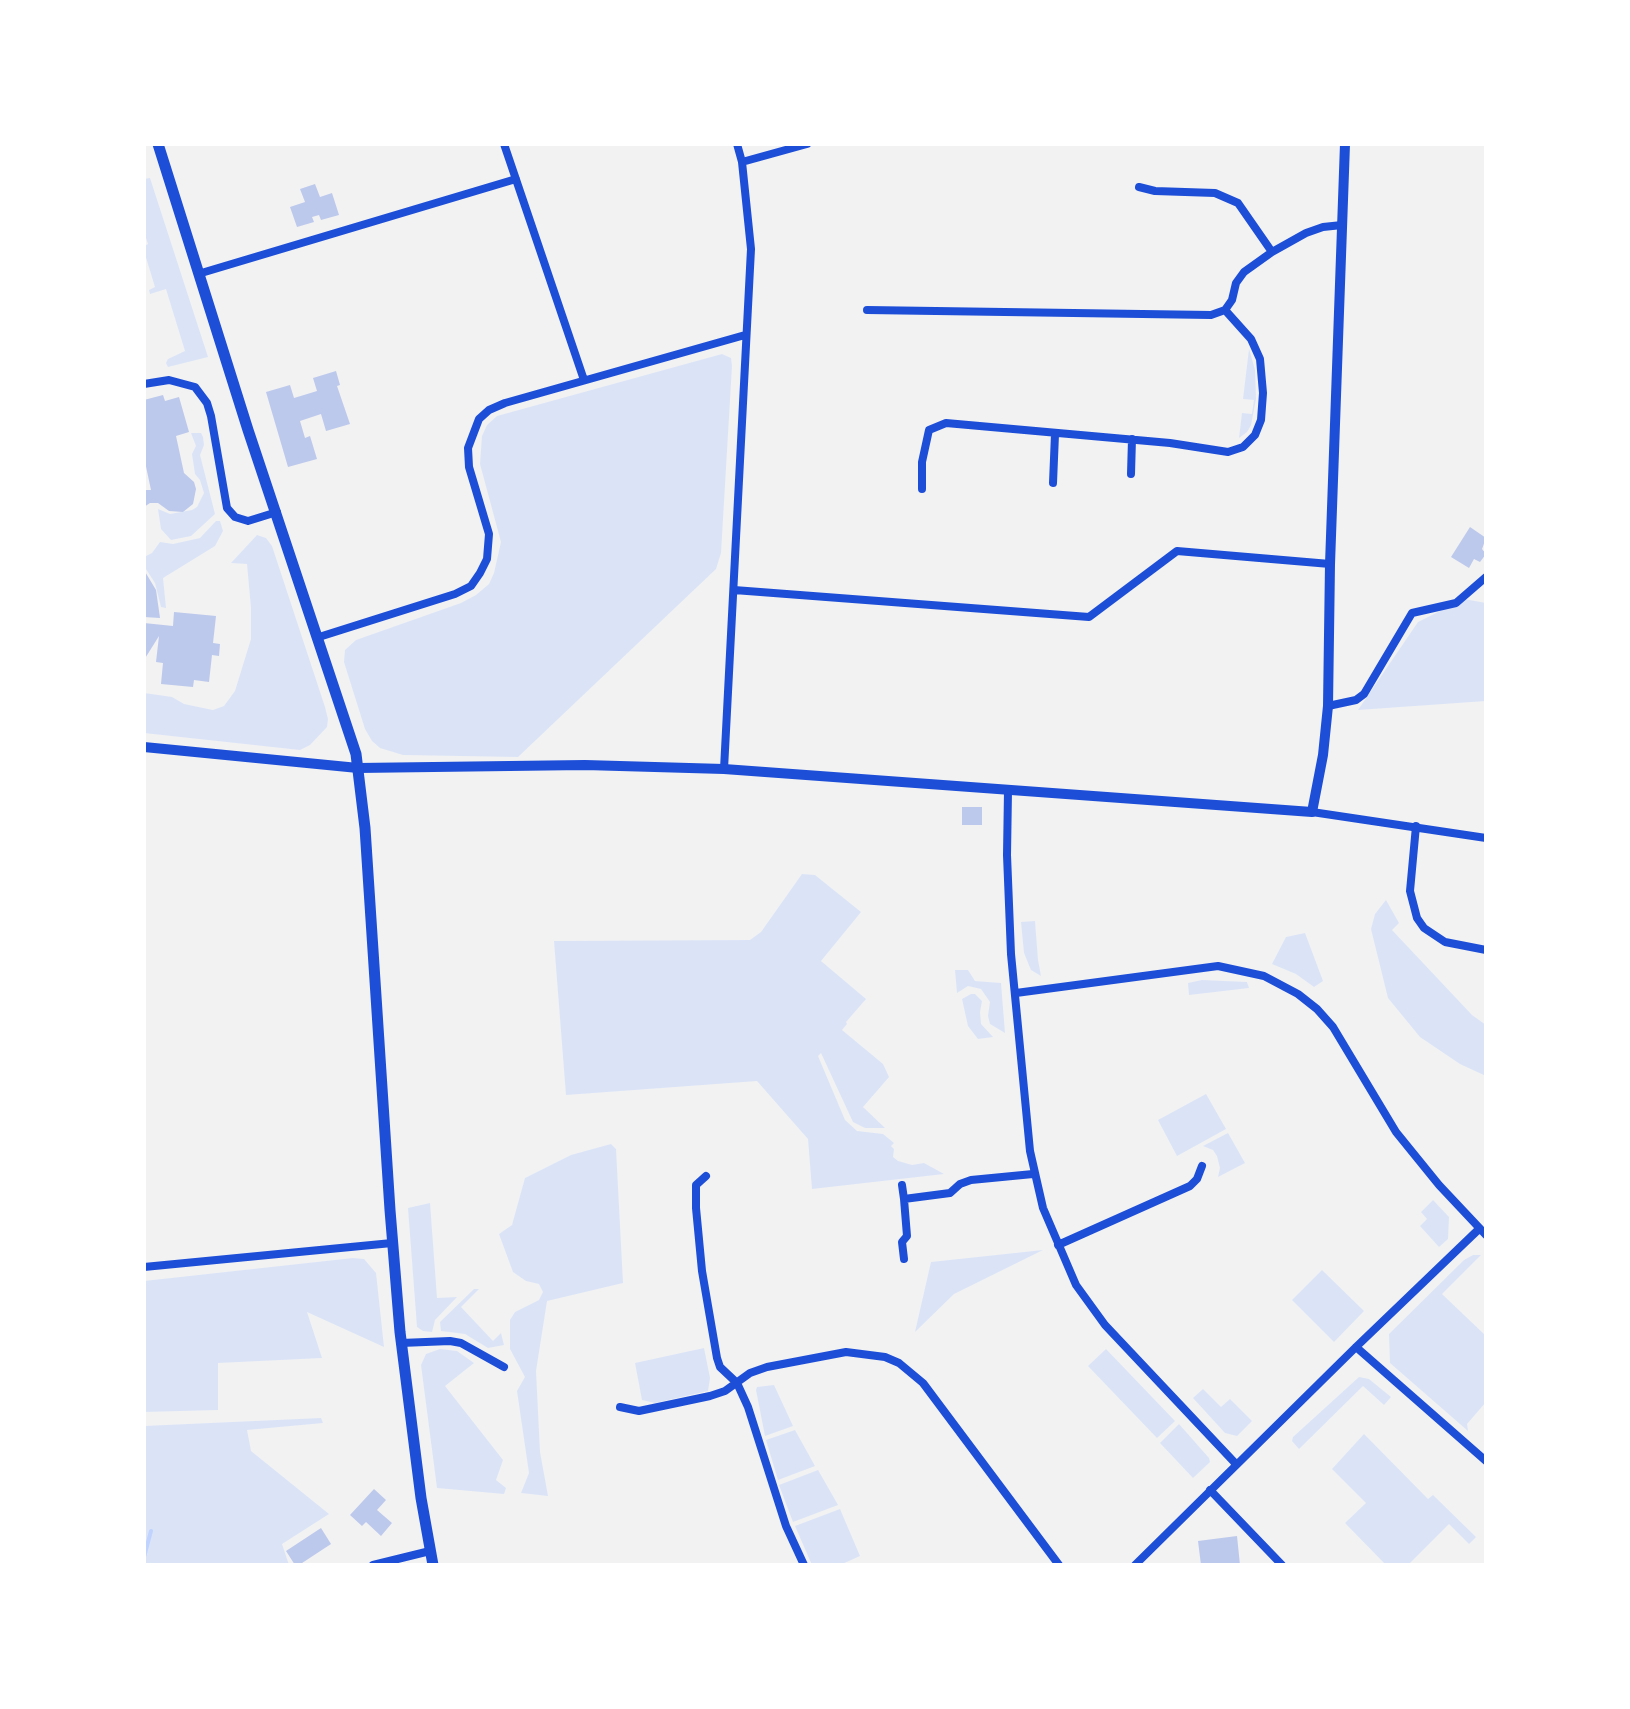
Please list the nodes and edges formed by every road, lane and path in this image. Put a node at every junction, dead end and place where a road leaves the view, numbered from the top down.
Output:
1 (158, 144) edge
2 (504, 144) edge
3 (737, 144) edge
4 (807, 144) edge
5 (1345, 144) edge
6 (742, 162) junction
7 (516, 179) junction
8 (1139, 187) dead end
9 (1342, 225) junction
10 (1272, 252) junction
11 (198, 274) junction
12 (867, 310) dead end
13 (1225, 310) junction
14 (745, 335) junction
15 (584, 380) junction
16 (144, 384) edge
17 (1055, 434) junction
18 (1132, 439) junction
19 (1131, 474) dead end
20 (1053, 483) dead end
21 (922, 489) dead end
22 (277, 512) junction
23 (1330, 564) junction
24 (1486, 577) edge
25 (734, 590) junction
26 (319, 637) junction
27 (1328, 706) junction
28 (144, 747) edge
29 (358, 768) junction
30 (724, 769) junction
31 (1008, 791) junction
32 (1312, 812) junction
33 (1416, 826) junction
34 (1486, 838) edge
35 (1486, 950) edge
36 (1016, 993) junction
37 (1202, 1166) dead end
38 (1033, 1174) junction
39 (706, 1176) dead end
40 (902, 1185) dead end
41 (904, 1199) junction
42 (1483, 1232) edge
43 (392, 1243) junction
44 (1058, 1245) junction
45 (904, 1259) dead end
46 (144, 1267) edge
47 (401, 1343) junction
48 (1356, 1347) junction
49 (504, 1367) dead end
50 (737, 1383) junction
51 (620, 1407) dead end
52 (1486, 1461) edge
53 (1236, 1464) junction
54 (1210, 1490) junction
55 (430, 1551) junction
56 (373, 1565) edge
57 (433, 1565) edge
58 (804, 1565) edge
59 (1059, 1565) edge
60 (1135, 1565) edge
61 (1282, 1565) edge

1 - 11 main road
2 - 7 street
3 - 6 street
4 - 6 street
5 - 9 street
6 - 14 street
7 - 11 street
7 - 15 street
8 - 10 street
9 - 10 street
9 - 23 street
10 - 13 street
11 - 22 main road
12 - 13 street
13 - 18 street
14 - 15 street
14 - 25 street
15 - 26 street
16 - 22 street
17 - 18 street
17 - 20 street
17 - 21 street
18 - 19 street
22 - 26 main road
23 - 25 street
23 - 27 street
24 - 27 street
25 - 30 street
26 - 29 main road
27 - 32 street
28 - 29 street
29 - 30 street
29 - 43 main road
30 - 31 street
31 - 32 street
31 - 36 street
32 - 33 street
33 - 34 street
33 - 35 street
36 - 38 street
36 - 42 street
37 - 44 street
38 - 41 street
38 - 44 street
39 - 50 street
40 - 41 street
41 - 45 street
42 - 48 street
43 - 46 street
43 - 47 main road
44 - 53 street
47 - 49 street
47 - 55 main road
48 - 52 street
48 - 53 street
50 - 51 street
50 - 58 street
50 - 59 street
53 - 54 street
54 - 60 street
54 - 61 street
55 - 56 street
55 - 57 main road

